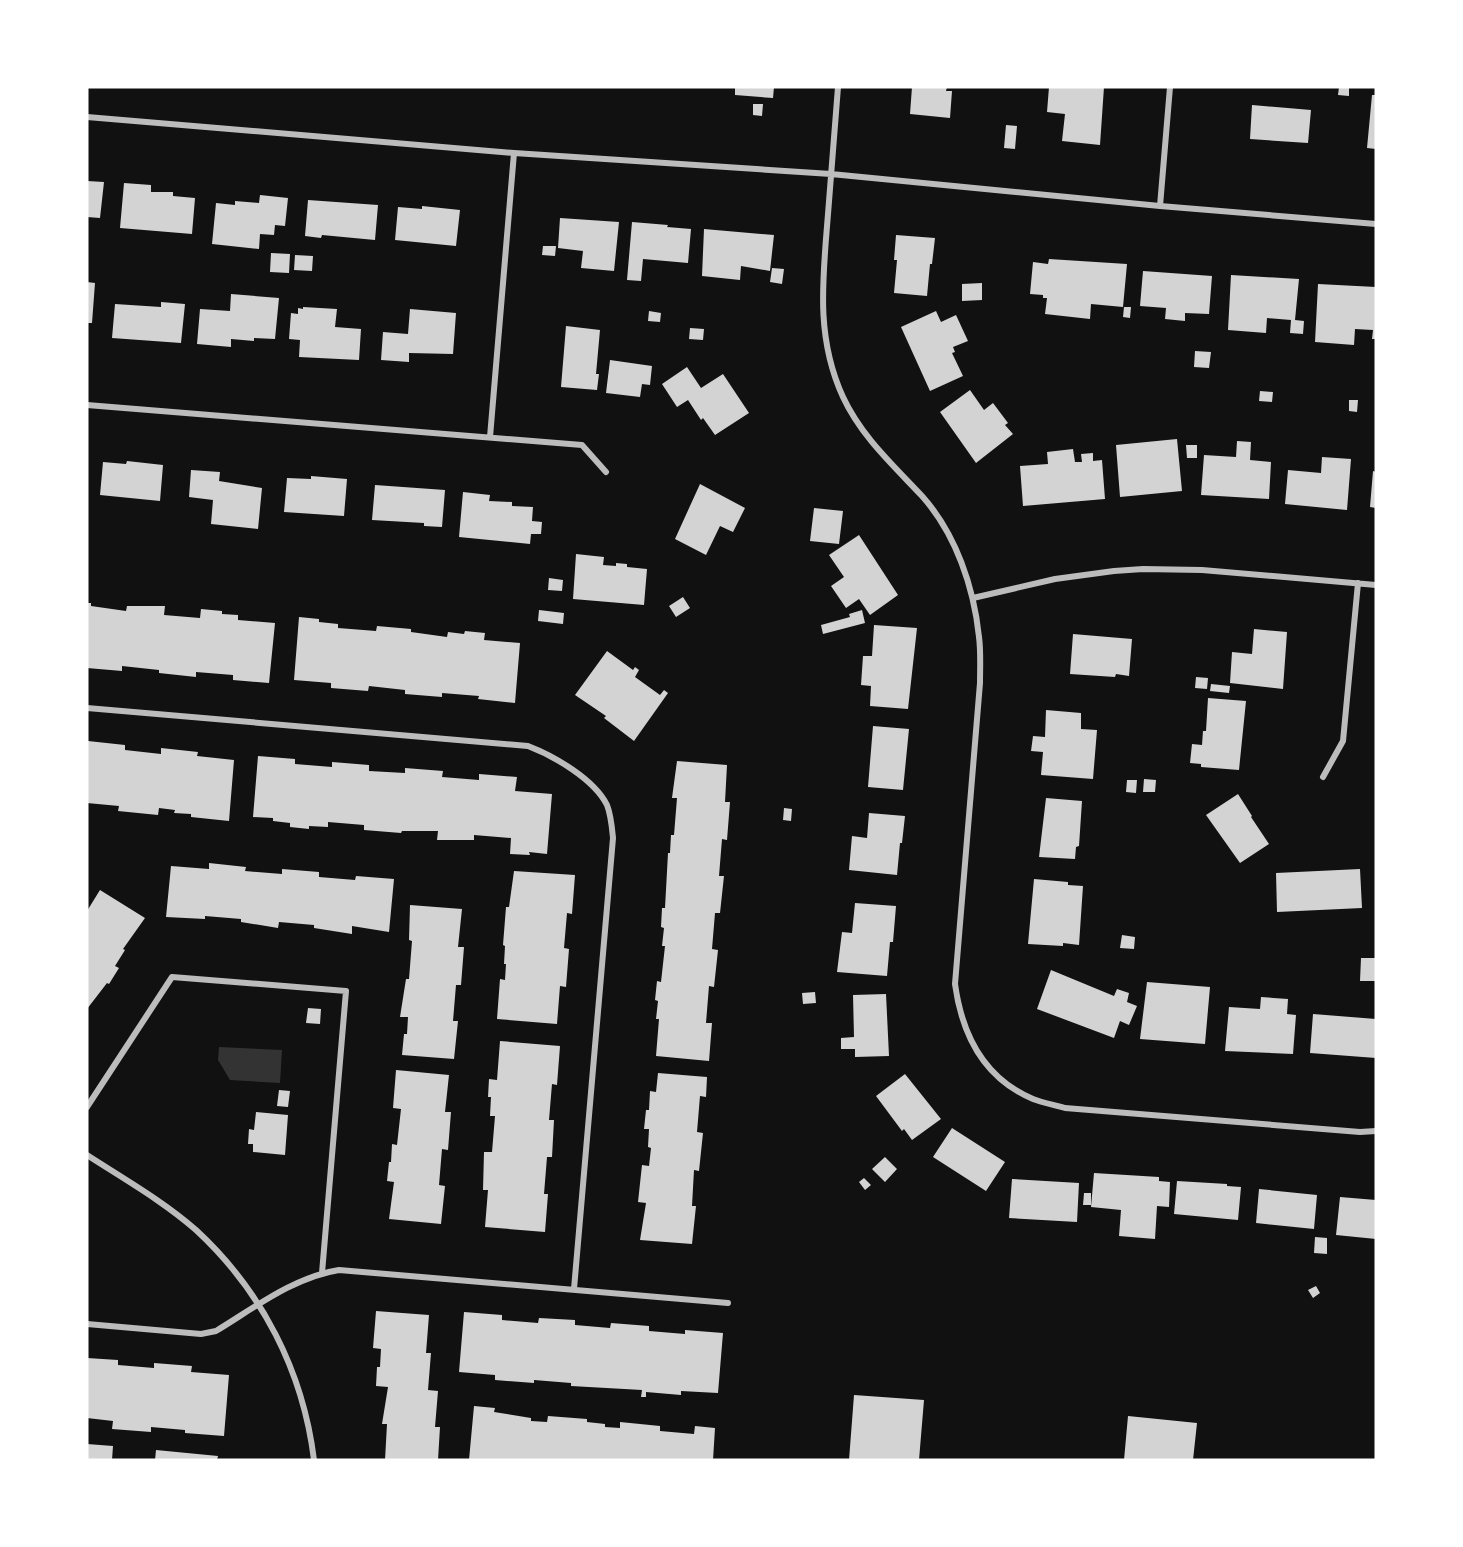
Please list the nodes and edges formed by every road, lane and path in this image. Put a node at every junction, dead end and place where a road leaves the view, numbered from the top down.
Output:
1 (838, 87) edge
2 (1170, 87) edge
3 (87, 117) edge
4 (514, 153) junction
5 (831, 174) junction
6 (1160, 206) junction
7 (1376, 224) edge
8 (87, 405) edge
9 (490, 437) junction
10 (606, 472) dead end
11 (1358, 583) junction
12 (1376, 585) edge
13 (974, 598) junction
14 (87, 708) edge
15 (1323, 777) dead end
16 (87, 1107) edge
17 (1376, 1131) edge
18 (87, 1155) edge
19 (322, 1273) junction
20 (574, 1289) junction
21 (728, 1303) dead end
22 (260, 1305) junction
23 (87, 1324) edge
24 (314, 1460) edge

1 - 5 street
2 - 6 street
3 - 4 street
4 - 5 street
4 - 9 street
5 - 6 street
5 - 13 street
6 - 7 street
8 - 9 street
9 - 10 street
11 - 12 street
11 - 13 street
11 - 15 street
13 - 17 street
14 - 20 street
16 - 19 street
18 - 22 street
19 - 20 street
19 - 22 street
20 - 21 street
22 - 23 street
22 - 24 street

